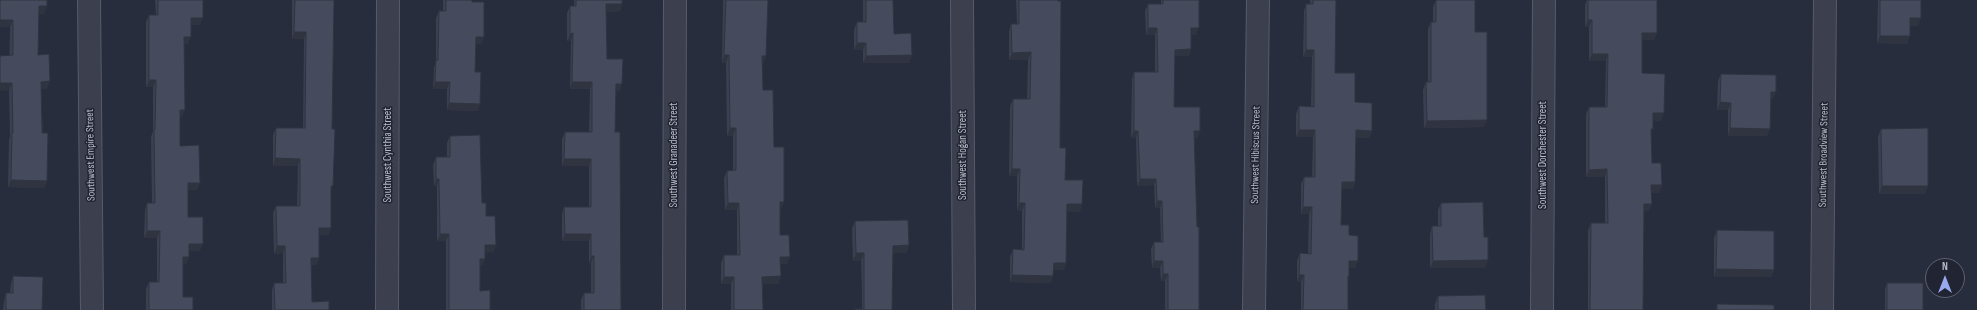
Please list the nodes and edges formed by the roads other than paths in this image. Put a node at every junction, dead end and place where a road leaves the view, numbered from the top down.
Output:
1 (90, 0) edge
2 (388, 0) edge
3 (674, 0) edge
4 (962, 0) edge
5 (1258, 0) edge
6 (1544, 0) edge
7 (1825, 0) edge
8 (92, 310) edge
9 (387, 310) edge
10 (674, 310) edge
11 (964, 310) edge
12 (1254, 310) edge
13 (1542, 310) edge
14 (1822, 310) edge

1 - 8 street, Southwest Empire Street
2 - 9 street, Southwest Cynthia Street
3 - 10 street, Southwest Granadeer Street
4 - 11 street, Southwest Hogan Street
5 - 12 street, Southwest Hibiscus Street
6 - 13 street, Southwest Dorchester Street
7 - 14 street, Southwest Broadview Street

